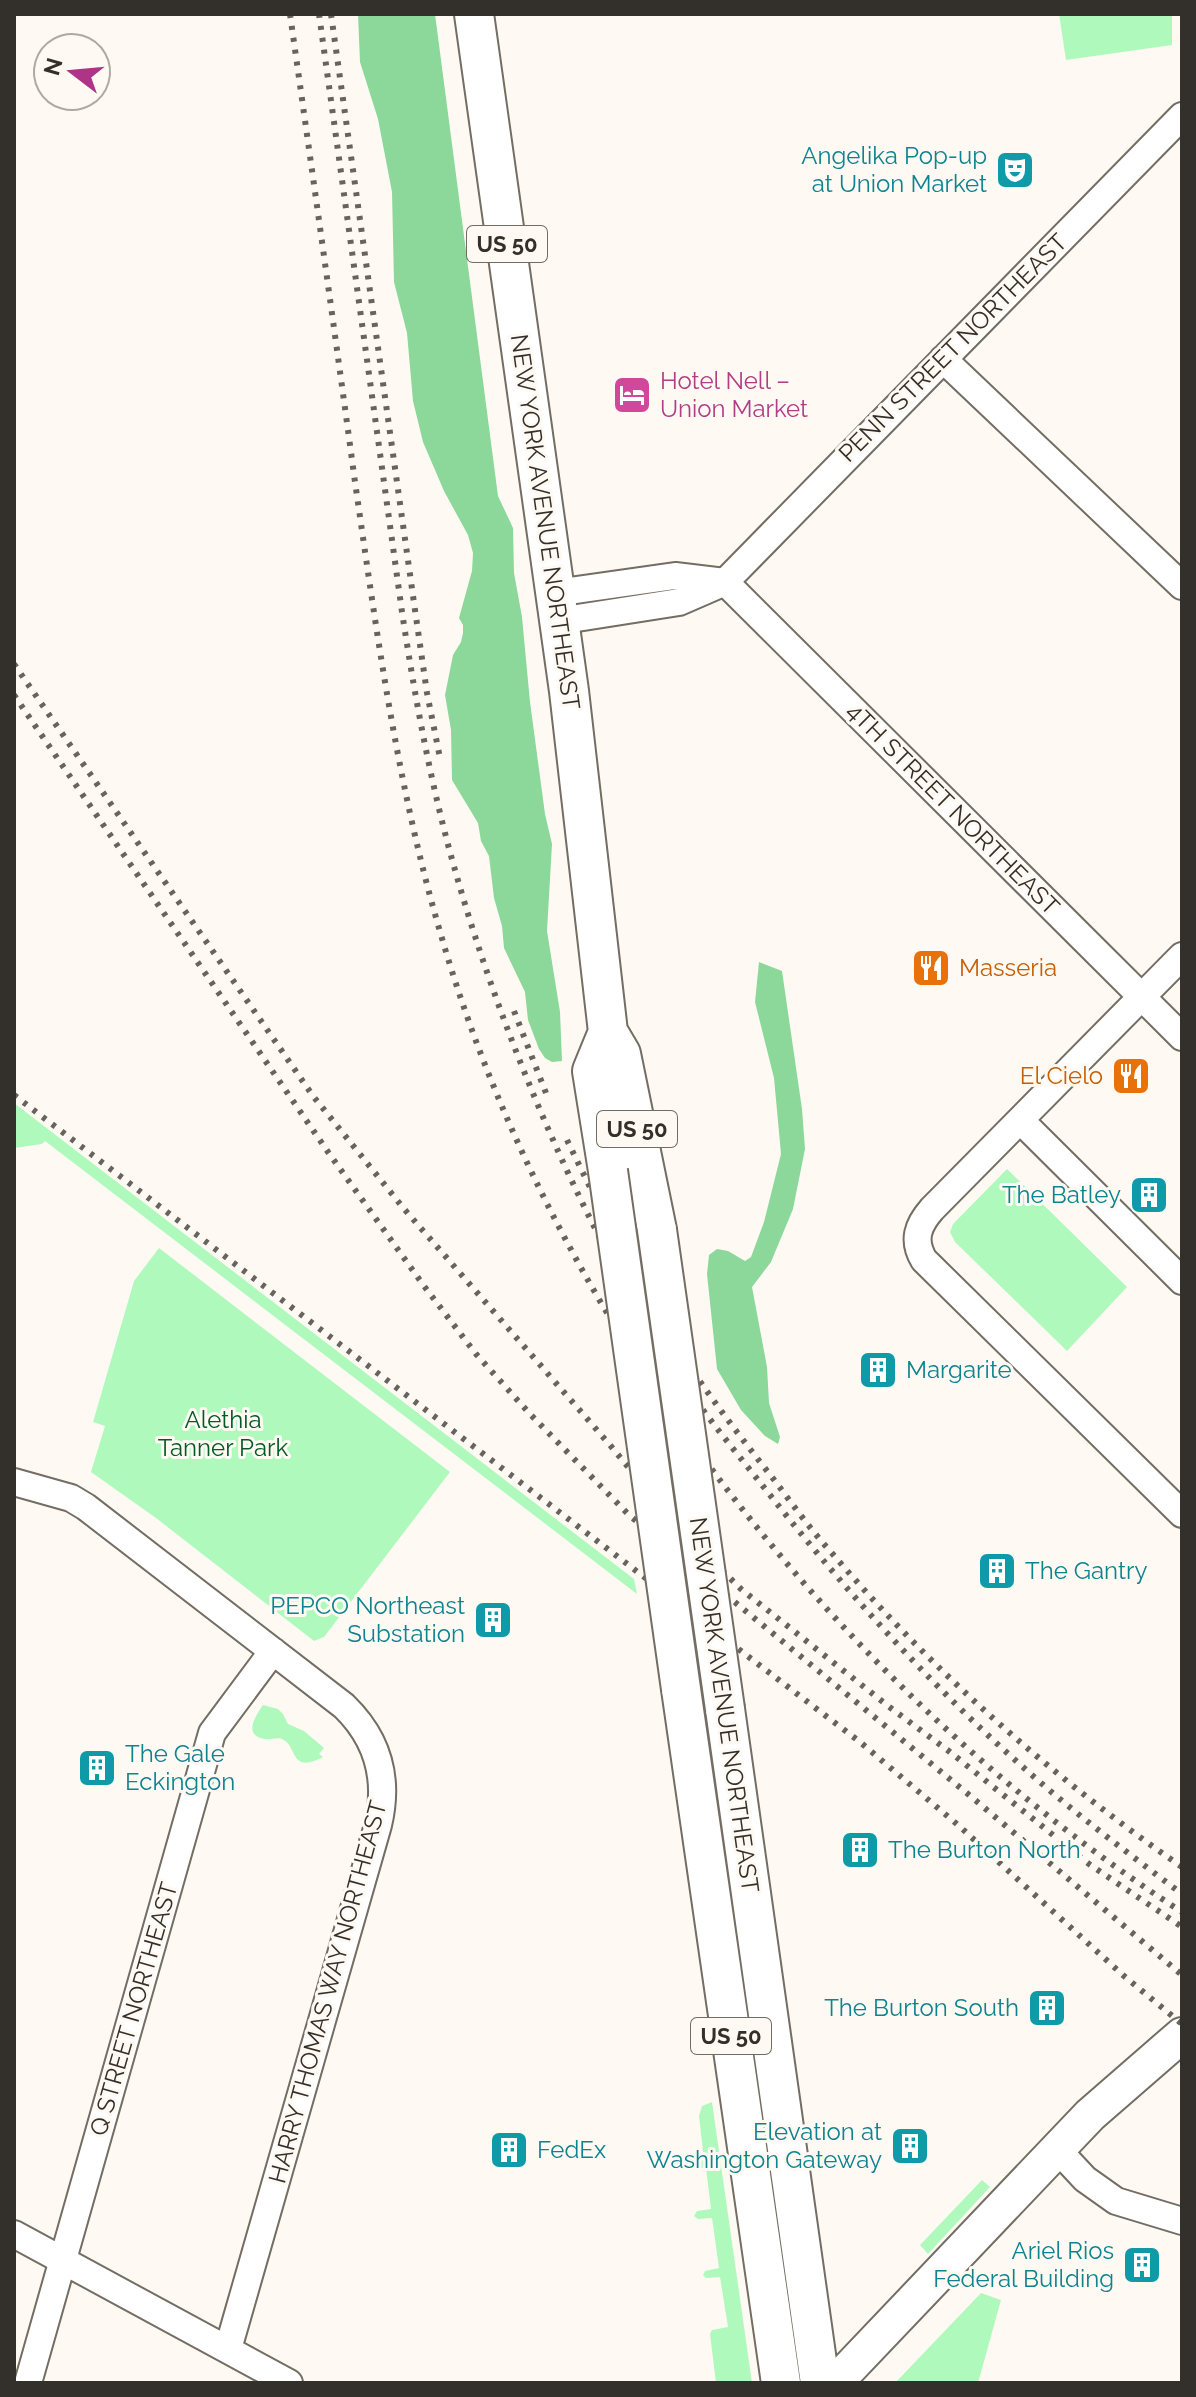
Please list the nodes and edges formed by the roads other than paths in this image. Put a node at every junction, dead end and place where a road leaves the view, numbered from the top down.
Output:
1 (474, 14) edge
2 (1182, 116) edge
3 (943, 359) junction
4 (725, 582) junction
5 (1182, 586) edge
6 (557, 607) junction
7 (1182, 956) edge
8 (1142, 997) junction
9 (608, 1032) junction
10 (1182, 1037) edge
11 (1020, 1120) junction
12 (1182, 1281) edge
13 (14, 1482) edge
14 (1182, 1514) edge
15 (273, 1651) junction
16 (1182, 2035) edge
17 (1182, 2042) edge
18 (1065, 2157) junction
19 (1182, 2221) edge
20 (14, 2234) edge
21 (63, 2261) junction
22 (228, 2349) junction
23 (28, 2383) edge
24 (289, 2383) edge
25 (781, 2383) edge
26 (820, 2383) edge
27 (835, 2383) edge
28 (865, 2383) edge

1 - 6 highway, NEW YORK AVENUE NORTHEAST / US 50
2 - 3 street, PENN STREET NORTHEAST
3 - 4 street, PENN STREET NORTHEAST
3 - 5 street
4 - 6 street
4 - 8 street, 4TH STREET NORTHEAST
6 - 9 highway, NEW YORK AVENUE NORTHEAST / US 50
7 - 8 street
8 - 10 street, 4TH STREET NORTHEAST
8 - 11 street
9 - 25 highway, NEW YORK AVENUE NORTHEAST / US 50, bridge
9 - 26 highway, NEW YORK AVENUE NORTHEAST / US 50, bridge
11 - 12 street
11 - 14 street
13 - 15 street, HARRY THOMAS WAY NORTHEAST
15 - 21 street, Q STREET NORTHEAST
15 - 22 street, HARRY THOMAS WAY NORTHEAST
16 - 18 main road
17 - 18 main road
18 - 19 street
18 - 27 main road
18 - 28 main road
20 - 21 street
21 - 22 street
21 - 23 street, Q STREET NORTHEAST
22 - 24 street

